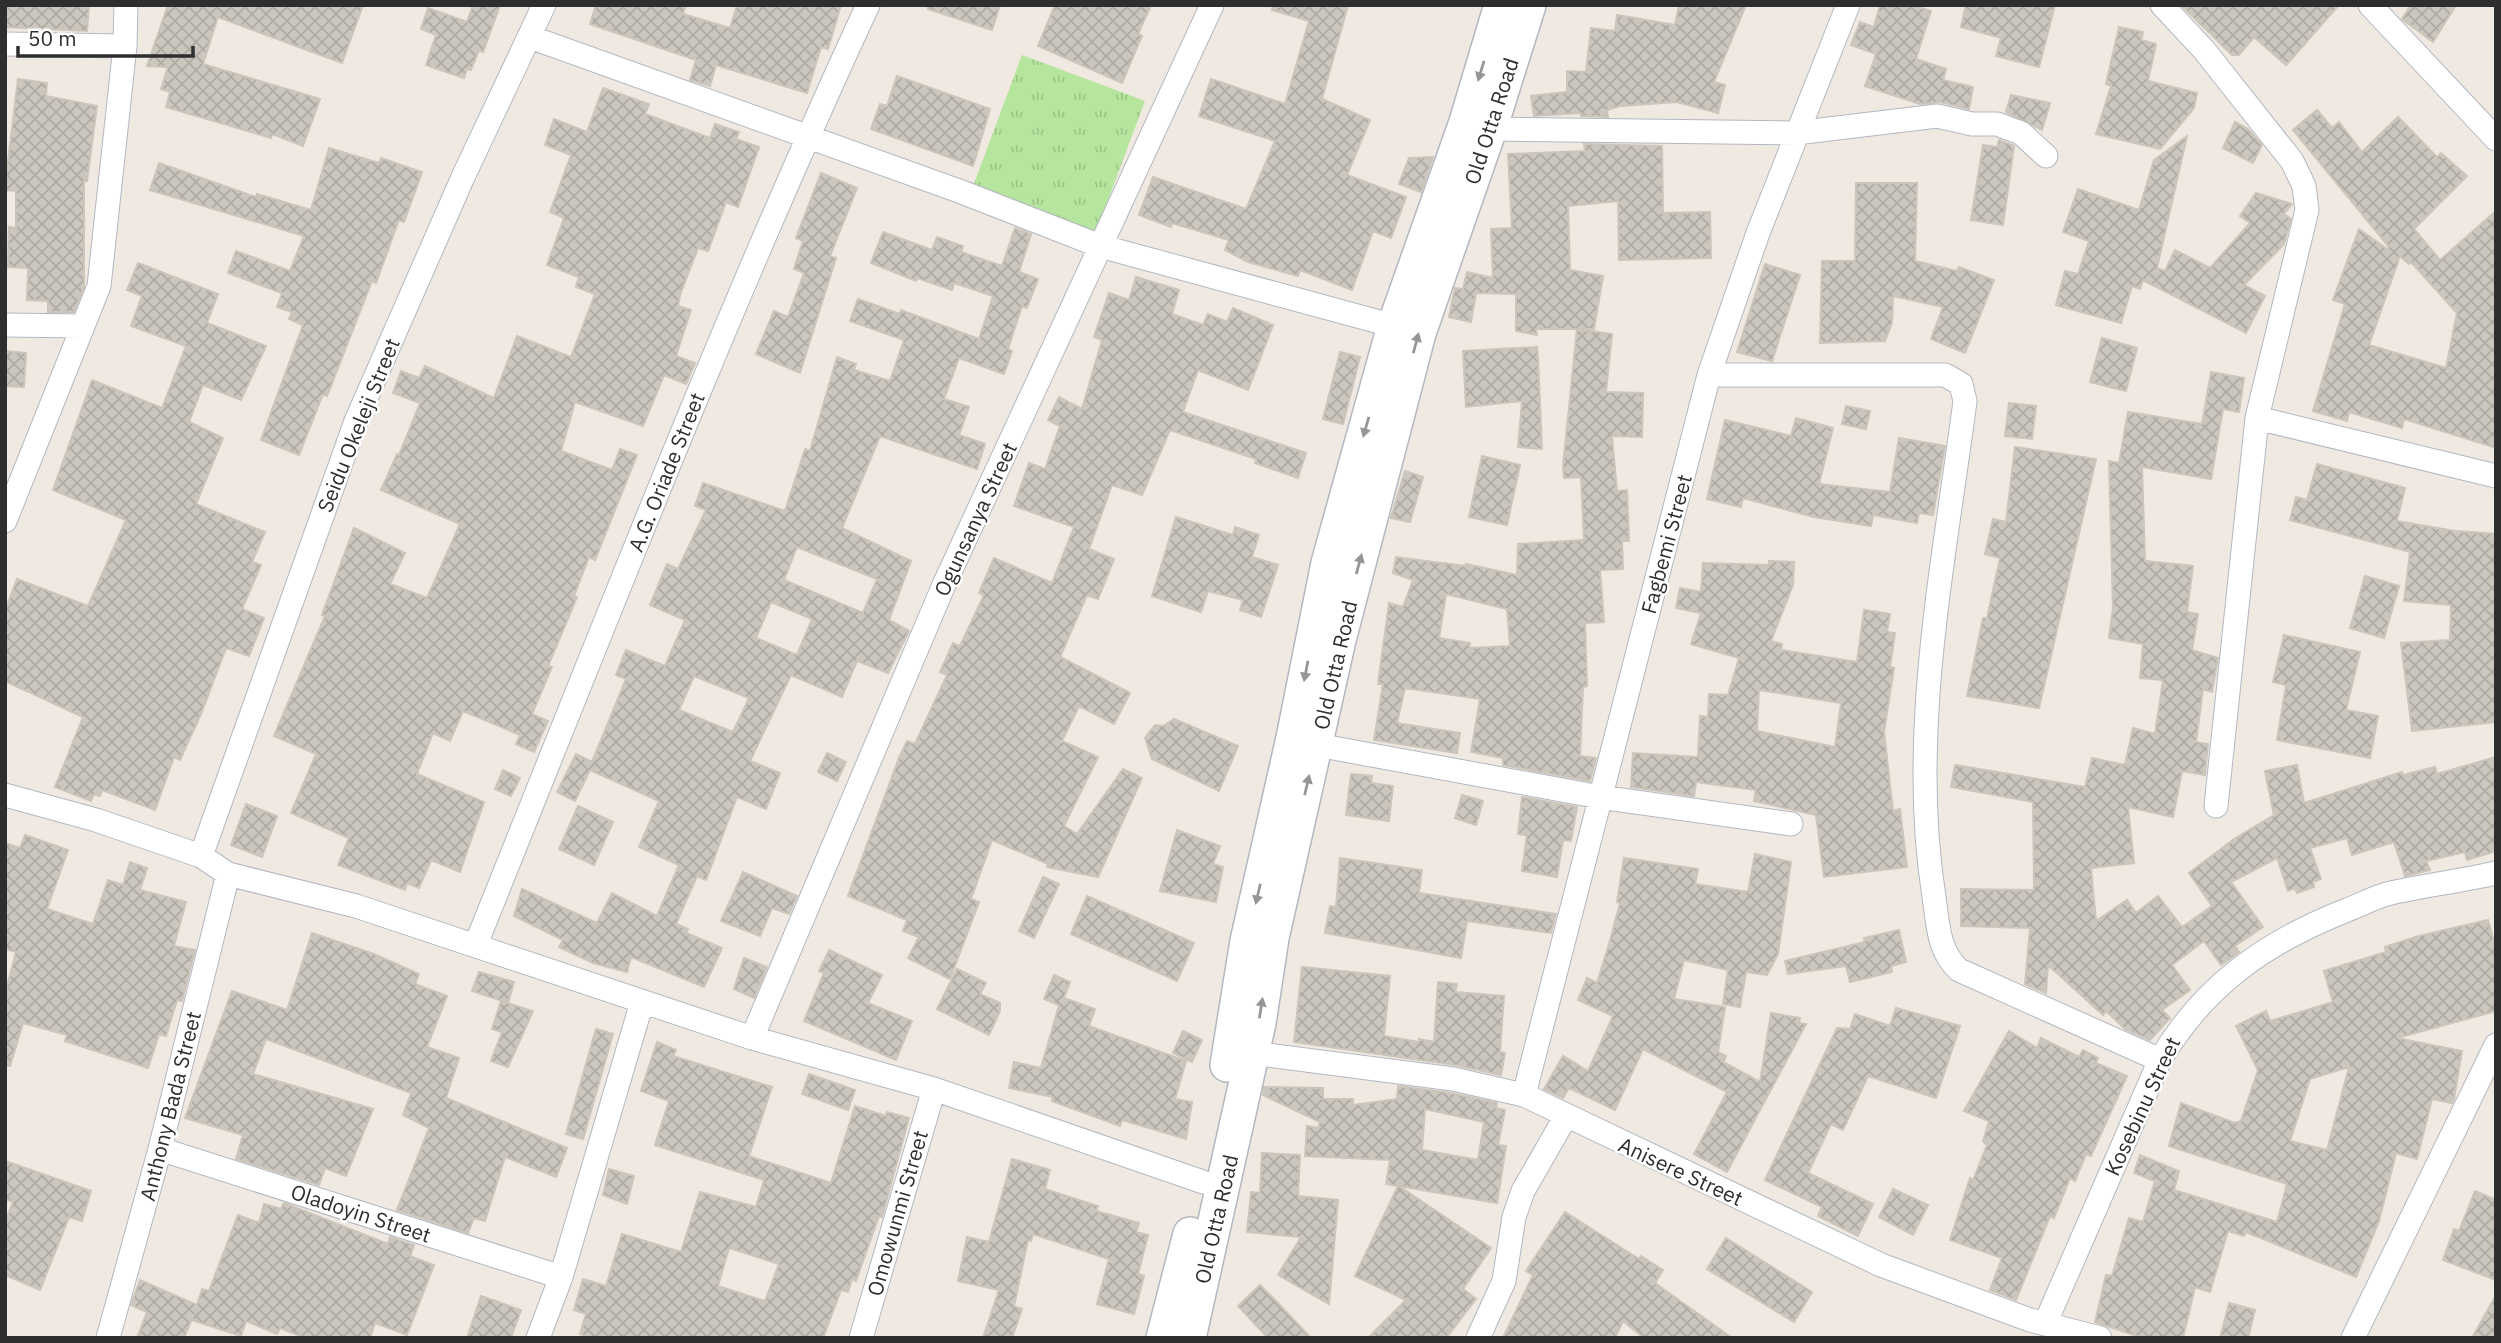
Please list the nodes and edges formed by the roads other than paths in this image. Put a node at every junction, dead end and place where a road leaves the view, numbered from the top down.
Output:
1 (125, 5) edge
2 (544, 5) edge
3 (868, 5) edge
4 (1212, 5) edge
5 (1501, 5) edge
6 (1529, 5) edge
7 (1848, 5) edge
8 (2162, 5) edge
9 (2370, 5) edge
10 (530, 37) junction
11 (5, 44) edge
12 (125, 47) junction
13 (1490, 129) junction
14 (1796, 133) junction
15 (807, 136) junction
16 (2496, 139) edge
17 (2046, 156) dead end
18 (1100, 246) junction
19 (5, 325) edge
20 (83, 326) junction
21 (1394, 326) junction
22 (1709, 375) junction
23 (2257, 418) junction
24 (2496, 476) edge
25 (5, 520) edge
26 (1326, 637) junction
27 (1317, 745) junction
28 (5, 795) edge
29 (1600, 797) junction
30 (2216, 807) dead end
31 (1791, 824) dead end
32 (201, 856) junction
33 (2496, 873) edge
34 (228, 874) junction
35 (476, 944) junction
36 (642, 1002) junction
37 (752, 1038) junction
38 (2496, 1045) edge
39 (1251, 1053) junction
40 (2160, 1060) junction
41 (934, 1089) junction
42 (1524, 1095) junction
43 (1566, 1116) junction
44 (160, 1149) junction
45 (1203, 1182) junction
46 (561, 1278) junction
47 (2031, 1327) edge
48 (108, 1338) edge
49 (538, 1338) edge
50 (861, 1338) edge
51 (1163, 1338) edge
52 (1189, 1338) edge
53 (1479, 1338) edge
54 (2100, 1338) edge
55 (2353, 1338) edge

1 - 12 street
2 - 10 street, Seidu Okeleji Street
3 - 15 street, A.G. Oriade Street
4 - 18 street, Ogunsanya Street
5 -> 21 street, Old Otta Road
6 - 13 street, Old Otta Road
7 - 14 street, Fagbemi Street
8 - 23 street
9 - 16 street
10 - 15 street
10 - 32 street, Seidu Okeleji Street
11 - 12 street
12 - 20 street
13 - 14 street
26 -> 13 street, Old Otta Road
14 - 17 street
14 - 22 street, Fagbemi Street
15 - 18 street
15 - 35 street, A.G. Oriade Street
18 - 21 street
18 - 37 street, Ogunsanya Street
19 - 20 street
20 - 25 street
21 -> 26 street, Old Otta Road
22 - 29 street, Fagbemi Street
22 - 40 street
23 - 24 street
23 - 30 street
26 - 27 street, Old Otta Road
26 -> 45 street, Old Otta Road
27 - 29 street
39 -> 27 street, Old Otta Road
28 - 32 street
29 - 31 street
29 - 42 street, Fagbemi Street
32 - 34 street
33 - 40 street, Kosebinu Street
34 - 35 street
34 - 44 street, Anthony Bada Street
35 - 36 street
36 - 37 street
36 - 46 street
37 - 41 street
38 - 55 street
39 - 42 street, Anisere Street
39 - 52 street, Old Otta Road
40 - 47 street, Kosebinu Street
41 - 45 street
41 - 50 street, Omowunmi Street
42 - 43 street, Anisere Street
43 - 47 street, Anisere Street
43 - 53 street
44 - 46 street, Oladoyin Street
44 - 48 street, Anthony Bada Street
45 - 51 street, Old Otta Road
46 - 49 street
47 - 54 street, Anisere Street

